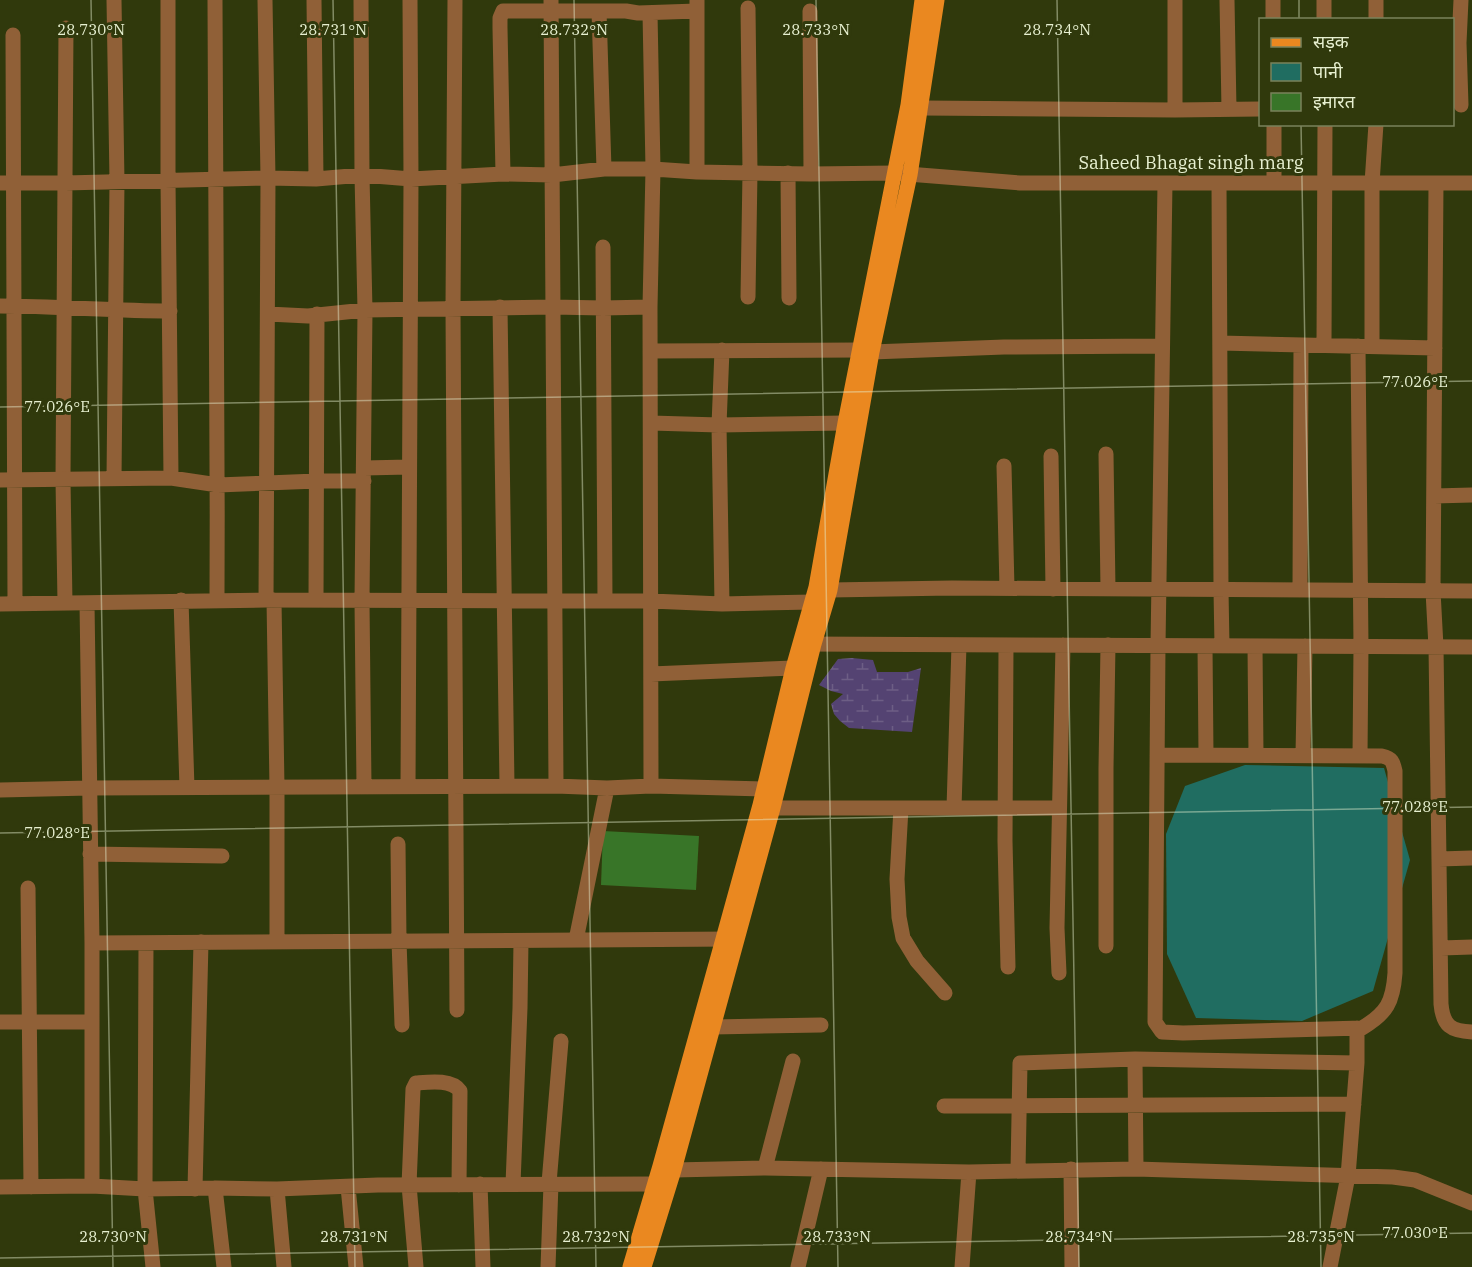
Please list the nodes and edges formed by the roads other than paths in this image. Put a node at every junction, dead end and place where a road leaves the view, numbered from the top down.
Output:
1 (114, 0) edge
2 (168, 0) edge
3 (215, 0) edge
4 (265, 0) edge
5 (314, 0) edge
6 (361, 0) edge
7 (410, 0) edge
8 (455, 0) edge
9 (922, 0) edge
10 (937, 0) edge
11 (1175, 0) edge
12 (1227, 0) edge
13 (1273, 0) edge
14 (1324, 0) edge
15 (1376, 0) edge
16 (1461, 0) edge
17 (551, 6) edge
18 (697, 6) edge
19 (748, 8) dead end
20 (810, 10) dead end
21 (599, 12) junction
22 (650, 13) junction
23 (1273, 18) edge
24 (1324, 18) edge
25 (1376, 18) edge
26 (66, 28) dead end
27 (13, 35) dead end
28 (1461, 105) dead end
29 (922, 108) junction
30 (1259, 109) edge
31 (1175, 110) junction
32 (1229, 110) junction
33 (1274, 126) edge
34 (1325, 126) edge
35 (1376, 126) edge
36 (604, 169) junction
37 (653, 169) junction
38 (697, 172) junction
39 (750, 172) junction
40 (788, 173) junction
41 (503, 174) junction
42 (811, 174) junction
43 (903, 174) junction
44 (362, 175) junction
45 (552, 175) junction
46 (454, 177) junction
47 (268, 178) junction
48 (215, 179) junction
49 (316, 179) junction
50 (411, 179) junction
51 (168, 180) junction
52 (117, 181) junction
53 (7, 183) edge
54 (65, 183) junction
55 (1165, 183) junction
56 (1220, 183) junction
57 (1274, 183) junction
58 (1325, 183) junction
59 (1372, 183) junction
60 (1436, 183) junction
61 (1472, 183) edge
62 (603, 247) dead end
63 (748, 297) dead end
64 (789, 298) dead end
65 (7, 306) edge
66 (64, 306) junction
67 (553, 306) junction
68 (650, 306) junction
69 (500, 307) junction
70 (453, 308) junction
71 (603, 308) junction
72 (410, 309) junction
73 (114, 310) junction
74 (365, 310) junction
75 (170, 311) junction
76 (268, 314) junction
77 (317, 314) junction
78 (1220, 343) junction
79 (1300, 345) junction
80 (1324, 345) junction
81 (1162, 346) junction
82 (1365, 346) junction
83 (1435, 348) junction
84 (722, 350) junction
85 (650, 351) junction
86 (866, 351) junction
87 (651, 423) junction
88 (845, 423) junction
89 (719, 425) junction
90 (1106, 454) dead end
91 (1051, 456) dead end
92 (1004, 466) dead end
93 (409, 467) junction
94 (364, 475) junction
95 (171, 478) junction
96 (114, 479) junction
97 (7, 480) edge
98 (63, 480) junction
99 (317, 480) junction
100 (267, 483) junction
101 (218, 485) junction
102 (1434, 495) junction
103 (1472, 495) edge
104 (1007, 588) junction
105 (1053, 589) junction
106 (1108, 589) junction
107 (1159, 589) junction
108 (830, 590) junction
109 (1221, 590) junction
110 (1300, 590) junction
111 (1361, 591) junction
112 (1433, 591) junction
113 (1472, 591) edge
114 (181, 600) junction
115 (217, 600) junction
116 (270, 600) junction
117 (316, 600) junction
118 (362, 601) junction
119 (408, 601) junction
120 (454, 601) junction
121 (504, 601) junction
122 (555, 601) junction
123 (605, 601) junction
124 (651, 601) junction
125 (812, 602) junction
126 (64, 603) junction
127 (87, 603) junction
128 (8, 604) edge
129 (722, 604) junction
130 (807, 644) junction
131 (959, 645) junction
132 (1006, 645) junction
133 (1063, 645) junction
134 (1107, 645) junction
135 (1158, 645) junction
136 (1205, 646) junction
137 (1222, 646) junction
138 (1255, 646) junction
139 (1305, 646) junction
140 (1361, 646) junction
141 (1436, 647) junction
142 (1472, 647) edge
143 (793, 668) junction
144 (651, 674) junction
145 (1157, 755) junction
146 (1206, 755) junction
147 (1256, 755) junction
148 (1303, 755) junction
149 (1360, 756) junction
150 (507, 786) junction
151 (556, 786) junction
152 (651, 786) junction
153 (364, 787) junction
154 (408, 787) junction
155 (455, 787) junction
156 (90, 788) junction
157 (187, 788) junction
158 (277, 788) junction
159 (607, 788) junction
160 (764, 789) junction
161 (0, 790) edge
162 (773, 808) junction
163 (902, 808) junction
164 (954, 808) junction
165 (1005, 808) junction
166 (1059, 808) junction
167 (398, 844) dead end
168 (90, 855) junction
169 (222, 856) dead end
170 (1472, 858) edge
171 (1439, 859) junction
172 (28, 888) dead end
173 (730, 939) junction
174 (576, 940) junction
175 (399, 941) junction
176 (456, 941) junction
177 (521, 941) junction
178 (201, 942) junction
179 (277, 942) junction
180 (92, 943) junction
181 (146, 943) junction
182 (1107, 946) dead end
183 (1472, 947) edge
184 (1441, 948) junction
185 (1008, 967) dead end
186 (1059, 973) dead end
187 (945, 993) dead end
188 (457, 1010) dead end
189 (0, 1022) edge
190 (30, 1022) junction
191 (91, 1022) junction
192 (402, 1025) dead end
193 (821, 1025) dead end
194 (713, 1027) junction
195 (1357, 1028) junction
196 (1472, 1032) edge
197 (561, 1041) dead end
198 (1135, 1059) junction
199 (793, 1061) dead end
200 (1357, 1063) junction
201 (1354, 1104) junction
202 (1136, 1105) junction
203 (944, 1106) dead end
204 (1019, 1106) junction
205 (765, 1168) junction
206 (822, 1169) junction
207 (1071, 1169) junction
208 (1136, 1169) junction
209 (674, 1170) junction
210 (1018, 1170) junction
211 (969, 1172) junction
212 (1348, 1176) junction
213 (513, 1184) junction
214 (550, 1184) junction
215 (654, 1184) junction
216 (409, 1185) junction
217 (459, 1185) junction
218 (480, 1185) junction
219 (31, 1186) junction
220 (92, 1186) junction
221 (348, 1186) junction
222 (0, 1187) edge
223 (215, 1188) junction
224 (145, 1189) junction
225 (195, 1189) junction
226 (277, 1189) junction
227 (1472, 1203) edge
228 (153, 1267) edge
229 (224, 1267) edge
230 (284, 1267) edge
231 (356, 1267) edge
232 (416, 1267) edge
233 (483, 1267) edge
234 (548, 1267) edge
235 (630, 1267) edge
236 (644, 1267) edge
237 (798, 1267) edge
238 (962, 1267) edge
239 (1072, 1267) edge
240 (1330, 1267) edge

1 - 52 street
2 - 51 street
3 - 48 street
4 - 47 street
5 - 49 street
6 - 44 street
7 - 50 street
8 - 46 street
9 - 43 main road
10 - 29 main road
11 - 31 street
12 - 32 street
13 - 23 street
14 - 24 street
15 - 25 street
16 - 28 street
17 - 21 street
17 - 41 street
17 - 45 street
18 - 22 street
18 - 38 street
19 - 39 street
20 - 42 street
21 - 22 street
21 - 36 street
22 - 37 street
26 - 54 street
27 - 53 street
29 - 31 street
29 - 43 main road
30 - 32 street
31 - 32 street
33 - 57 street
34 - 58 street
35 - 59 street
36 - 37 street, Saheed Bhagat singh marg
36 - 45 street, Saheed Bhagat singh marg
37 - 38 street, Saheed Bhagat singh marg
37 - 68 street
38 - 39 street, Saheed Bhagat singh marg
39 - 40 street, Saheed Bhagat singh marg
39 - 63 street
40 - 42 street, Saheed Bhagat singh marg
40 - 64 street
41 - 45 street, Saheed Bhagat singh marg
41 - 46 street, Saheed Bhagat singh marg
42 - 43 street, Saheed Bhagat singh marg
43 - 55 street, Saheed Bhagat singh marg
43 - 86 main road
44 - 49 street, Saheed Bhagat singh marg
44 - 50 street, Saheed Bhagat singh marg
44 - 74 street
45 - 67 street
46 - 50 street, Saheed Bhagat singh marg
46 - 70 street
47 - 48 street, Saheed Bhagat singh marg
47 - 49 street, Saheed Bhagat singh marg
47 - 76 street
48 - 51 street, Saheed Bhagat singh marg
48 - 101 street
50 - 72 street
51 - 52 street, Saheed Bhagat singh marg
51 - 75 street
52 - 54 street, Saheed Bhagat singh marg
52 - 73 street
53 - 54 street, Saheed Bhagat singh marg
53 - 65 street
54 - 66 street
55 - 56 street, Saheed Bhagat singh marg
55 - 81 street
56 - 57 street, Saheed Bhagat singh marg
56 - 78 street
57 - 58 street, Saheed Bhagat singh marg
58 - 59 street, Saheed Bhagat singh marg
58 - 80 street
59 - 60 street, Saheed Bhagat singh marg
59 - 82 street
60 - 61 street, Saheed Bhagat singh marg
60 - 83 street
62 - 71 street
65 - 66 street
65 - 97 street
66 - 73 street
66 - 98 street
67 - 69 street
67 - 71 street
67 - 122 street
68 - 71 street
68 - 85 street
69 - 70 street
69 - 121 street
70 - 72 street
70 - 120 street
71 - 123 street
72 - 74 street
72 - 93 street
73 - 75 street
73 - 96 street
74 - 77 street
74 - 94 street
75 - 95 street
76 - 77 street
76 - 100 street
77 - 99 street
78 - 79 street
78 - 109 street
79 - 80 street
79 - 110 street
80 - 82 street
81 - 86 street
81 - 107 street
82 - 83 street
82 - 111 street
83 - 102 street
84 - 85 street
84 - 86 street
84 - 89 street
85 - 87 street
86 - 88 main road
86 - 108 main road
87 - 89 street
87 - 124 street
88 - 89 street
88 - 125 main road
89 - 129 street
90 - 106 street
91 - 105 street
92 - 104 street
93 - 94 street
93 - 119 street
94 - 99 street
94 - 118 street
95 - 96 street
95 - 101 street
96 - 98 street
97 - 98 street
97 - 128 street
98 - 126 street
99 - 100 street
99 - 117 street
100 - 101 street
100 - 116 street
101 - 115 street
102 - 103 street
102 - 112 street
104 - 105 street
104 - 108 street
105 - 106 street
106 - 107 street
107 - 109 street
107 - 135 street
108 - 130 main road
109 - 110 street
109 - 137 street
110 - 111 street
111 - 112 street
111 - 140 street
112 - 113 street
112 - 141 street
114 - 115 street
114 - 127 street
114 - 157 street
115 - 116 street
116 - 117 street
116 - 158 street
117 - 118 street
118 - 119 street
118 - 153 street
119 - 120 street
119 - 154 street
120 - 121 street
120 - 155 street
121 - 122 street
121 - 150 street
122 - 123 street
122 - 151 street
123 - 124 street
124 - 129 street
124 - 144 street
125 - 129 street
125 - 130 main road
126 - 127 street
126 - 128 street
127 - 156 street
130 - 131 street
130 - 143 main road
130 - 162 main road
131 - 132 street
131 - 164 street
132 - 133 street
132 - 165 street
133 - 134 street
133 - 166 street
134 - 135 street
134 - 182 street
135 - 136 street
135 - 145 street
136 - 137 street
136 - 146 street
137 - 138 street
138 - 139 street
138 - 147 street
139 - 140 street
139 - 148 street
140 - 141 street
140 - 149 street
141 - 142 street
141 - 171 street
143 - 144 street
143 - 160 main road
144 - 152 street
145 - 146 street
145 - 195 street
146 - 147 street
147 - 148 street
148 - 149 street
149 - 195 street
150 - 151 street
150 - 155 street
151 - 159 street
152 - 159 street
152 - 160 street
153 - 154 street
153 - 158 street
154 - 155 street
155 - 176 street
156 - 157 street
156 - 161 street
156 - 168 street
157 - 158 street
158 - 179 street
159 - 174 street
160 - 173 main road
162 - 163 street
162 - 173 main road
163 - 164 street
163 - 187 street
164 - 165 street
165 - 166 street
165 - 185 street
166 - 186 street
167 - 175 street
168 - 169 street
168 - 180 street
170 - 171 street
171 - 184 street
172 - 190 street
173 - 174 street
173 - 194 main road
173 - 215 main road
174 - 177 street
175 - 176 street
175 - 179 street
175 - 192 street
176 - 177 street
176 - 188 street
177 - 213 street
178 - 179 street
178 - 181 street
178 - 225 street
180 - 181 street
180 - 191 street
181 - 224 street
183 - 184 street
184 - 196 street
189 - 190 street
190 - 191 street
190 - 219 street
191 - 220 street
193 - 194 street
194 - 209 main road
195 - 200 street
197 - 214 street
198 - 200 street
198 - 202 street
198 - 204 street
199 - 205 street
200 - 201 street
201 - 202 street
201 - 212 street
202 - 204 street
202 - 208 street
203 - 204 street
204 - 210 street
205 - 206 street
205 - 209 street
206 - 211 street
206 - 237 street
207 - 208 street
207 - 210 street
207 - 239 street
208 - 212 street
209 - 236 main road
210 - 211 street
211 - 238 street
212 - 227 street
212 - 240 street
213 - 214 street
213 - 218 street
214 - 215 street
214 - 234 street
215 - 235 main road
216 - 217 street
216 - 217 street
216 - 221 street
216 - 232 street
217 - 218 street
218 - 233 street
219 - 220 street
219 - 222 street
220 - 224 street
221 - 226 street
221 - 231 street
223 - 225 street
223 - 226 street
223 - 229 street
224 - 225 street
224 - 228 street
226 - 230 street

